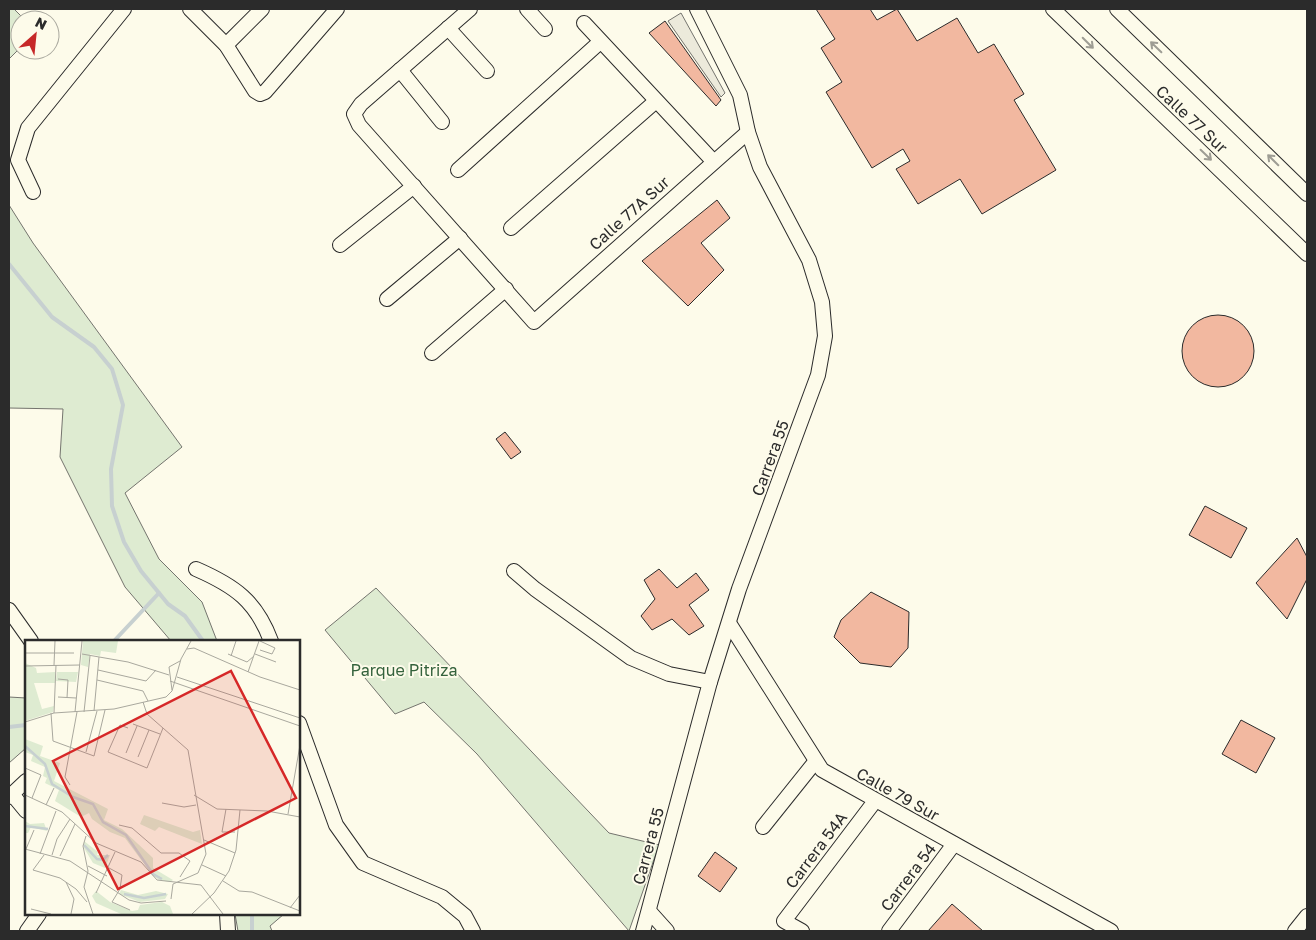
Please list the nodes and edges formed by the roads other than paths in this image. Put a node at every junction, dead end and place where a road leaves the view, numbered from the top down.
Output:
1 (124, 9) edge
2 (190, 9) edge
3 (262, 9) edge
4 (337, 9) edge
5 (470, 9) edge
6 (526, 9) edge
7 (697, 9) edge
8 (1053, 9) edge
9 (1117, 9) edge
10 (584, 23) dead end
11 (448, 28) junction
12 (545, 29) dead end
13 (600, 42) junction
14 (226, 44) junction
15 (400, 70) junction
16 (487, 71) dead end
17 (656, 101) junction
18 (442, 122) dead end
19 (748, 132) junction
20 (713, 161) junction
21 (458, 170) dead end
22 (414, 186) junction
23 (34, 192) dead end
24 (1307, 194) edge
25 (511, 228) dead end
26 (460, 238) junction
27 (340, 246) dead end
28 (1307, 254) edge
29 (506, 290) junction
30 (387, 299) dead end
31 (432, 353) dead end
32 (196, 569) dead end
33 (514, 571) dead end
34 (9, 610) edge
35 (729, 623) junction
36 (30, 640) edge
37 (271, 640) edge
38 (710, 682) junction
39 (300, 726) edge
40 (815, 762) junction
41 (25, 782) edge
42 (10, 796) edge
43 (875, 801) junction
44 (25, 810) edge
45 (762, 827) dead end
46 (954, 844) junction
47 (649, 910) junction
48 (38, 915) edge
49 (227, 915) edge
50 (1307, 916) edge
51 (26, 931) edge
52 (228, 931) edge
53 (473, 931) edge
54 (643, 931) edge
55 (667, 931) edge
56 (802, 931) edge
57 (889, 931) edge
58 (1111, 931) edge
59 (1295, 931) edge

1 - 23 street
2 - 14 street
3 - 14 street
4 - 14 street
5 - 11 street
6 - 12 street
7 - 19 street, Carrera 55
8 -> 28 street, Calle 77 Sur
24 -> 9 street, Calle 77 Sur
10 - 13 street
11 - 15 street
11 - 16 street
13 - 17 street
13 - 21 street
15 - 18 street
15 - 22 street
17 - 20 street
17 - 25 street
19 - 20 street, Calle 77A Sur
19 - 35 street, Carrera 55
20 - 29 street, Calle 77A Sur
22 - 26 street
22 - 27 street
26 - 29 street
26 - 30 street
29 - 31 street
32 - 37 street
33 - 38 street
34 - 36 street
35 - 38 street, Carrera 55
35 - 40 street, Calle 79 Sur
38 - 47 street, Carrera 55
39 - 53 street
40 - 43 street, Calle 79 Sur
40 - 45 street
41 - 42 street
42 - 44 street
43 - 46 street, Calle 79 Sur
43 - 56 street, Carrera 54A
46 - 57 street, Carrera 54
46 - 58 street, Calle 79 Sur
47 - 54 street, Carrera 55
47 - 55 street
48 - 51 street
49 - 52 street
50 - 59 street

